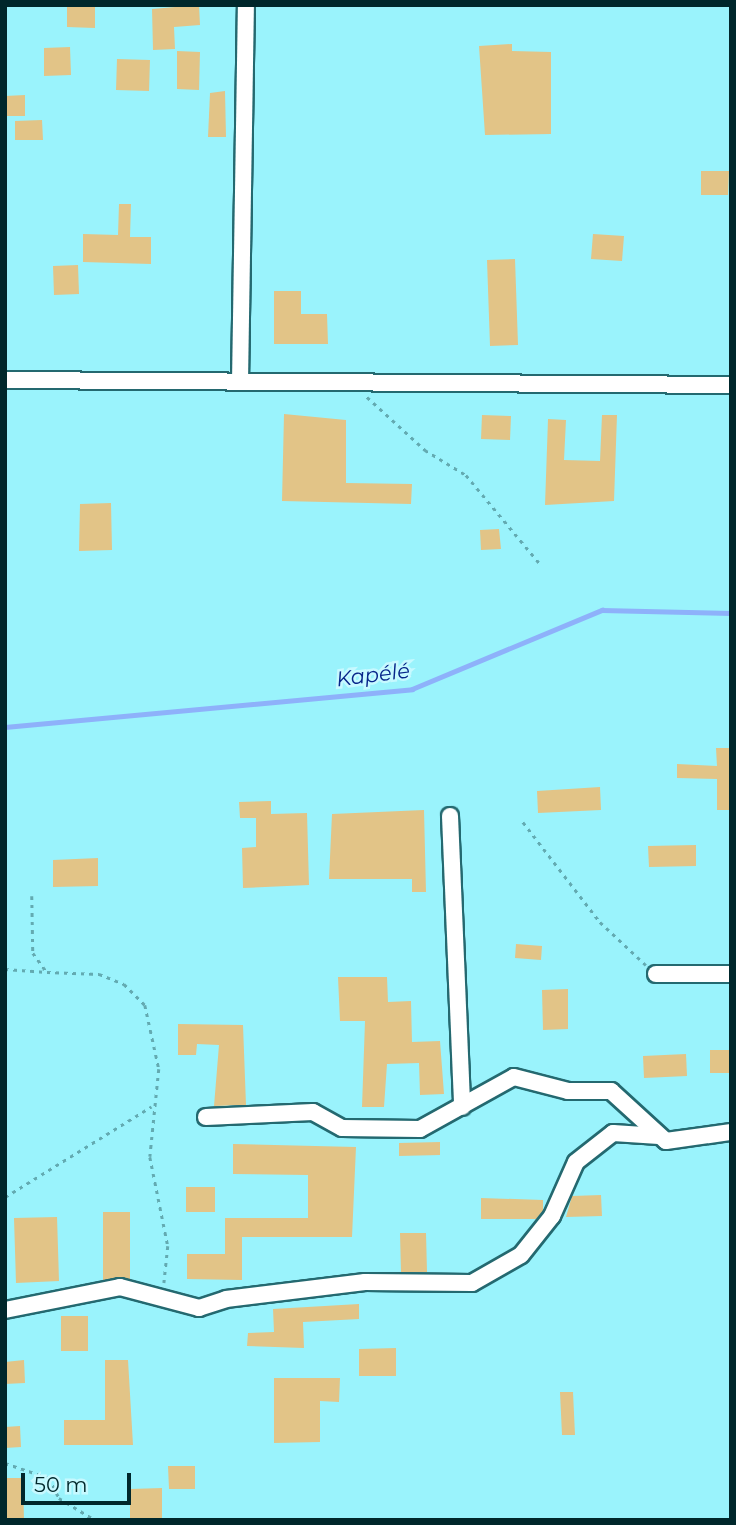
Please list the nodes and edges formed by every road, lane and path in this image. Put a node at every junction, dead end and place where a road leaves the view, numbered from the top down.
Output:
1 (246, 5) edge
2 (5, 380) edge
3 (240, 382) junction
4 (352, 382) junction
5 (731, 385) edge
6 (541, 565) dead end
7 (450, 816) dead end
8 (523, 822) dead end
9 (32, 896) dead end
10 (5, 969) edge
11 (47, 972) junction
12 (656, 974) joint
13 (731, 974) edge
14 (152, 1107) junction
15 (462, 1107) junction
16 (206, 1117) dead end
17 (731, 1132) edge
18 (659, 1136) junction
19 (5, 1197) edge
20 (163, 1296) junction
21 (5, 1310) edge
22 (5, 1463) edge
23 (95, 1520) edge

1 - 3 street
2 - 3 street
3 - 4 street
4 - 5 street
4 - 6 path
7 - 15 street
8 - 12 path
9 - 11 path
10 - 11 path
11 - 14 path
12 - 13 street
14 - 19 path
14 - 20 path
15 - 16 street
15 - 18 street
17 - 18 street
18 - 20 street
20 - 21 street
22 - 23 path

